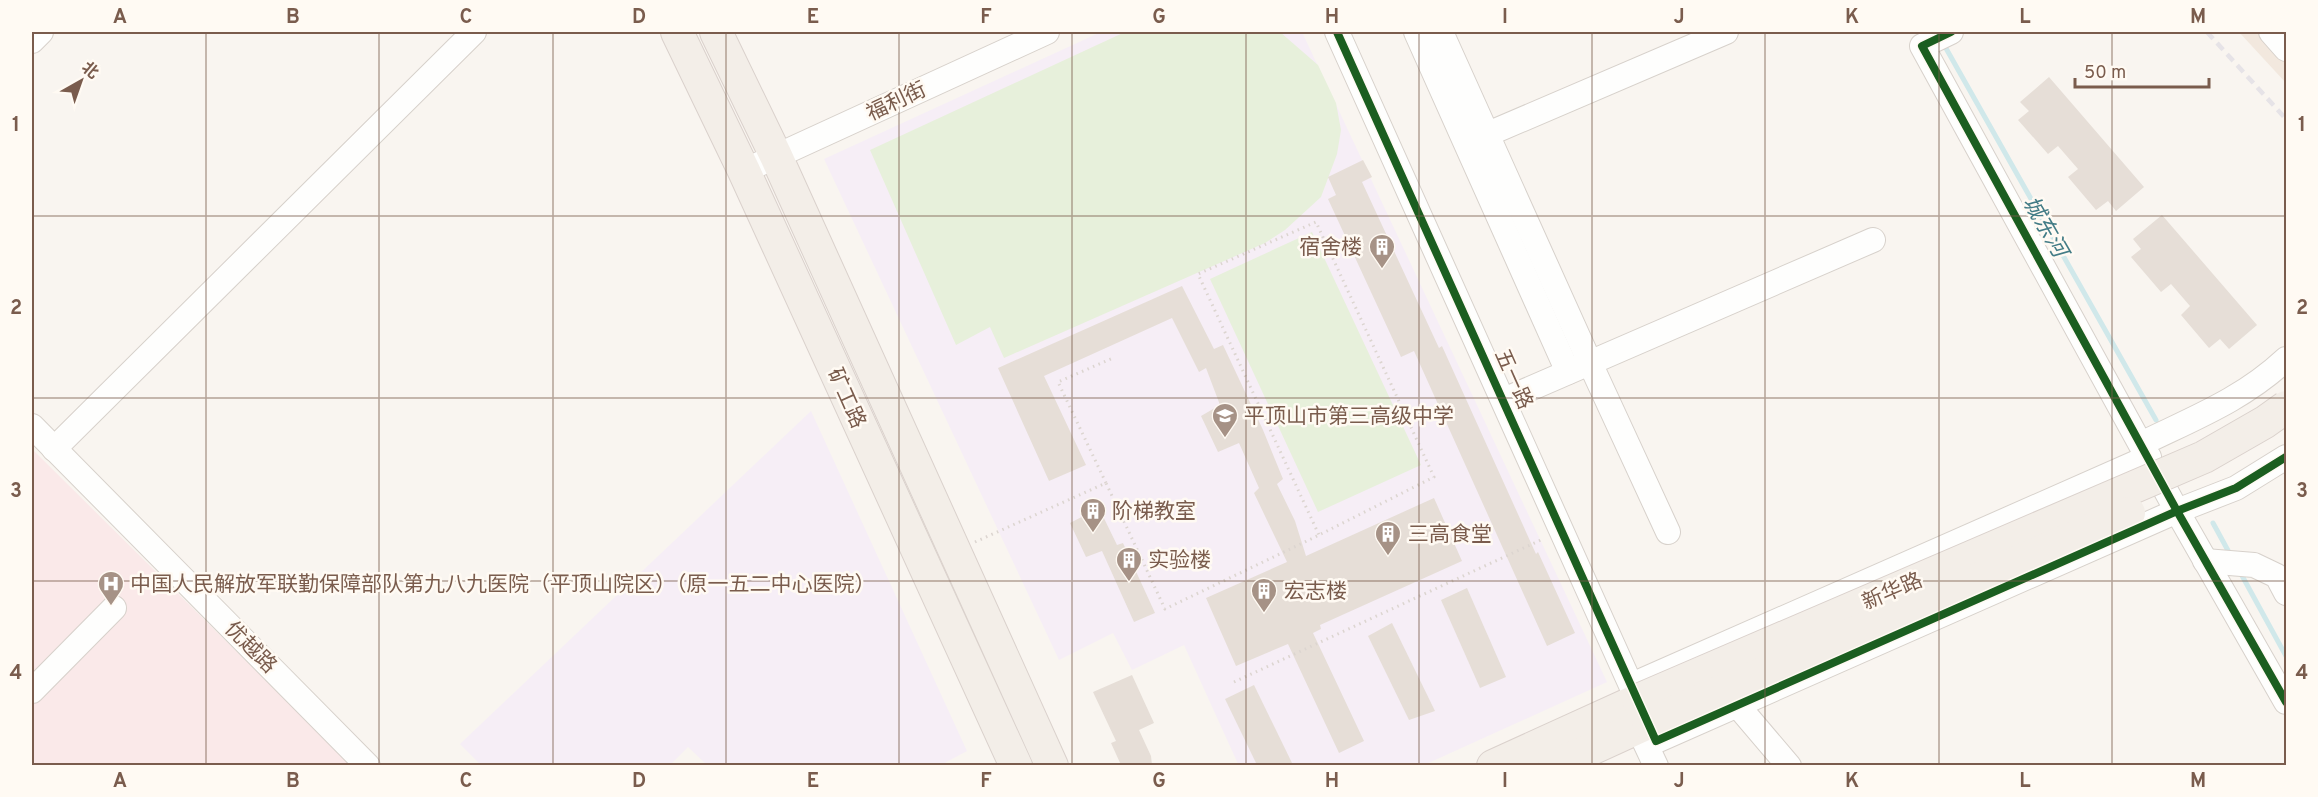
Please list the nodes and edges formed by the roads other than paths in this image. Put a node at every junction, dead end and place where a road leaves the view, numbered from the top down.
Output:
1 (41, 32) edge
2 (474, 32) edge
3 (677, 32) edge
4 (716, 32) edge
5 (1047, 32) edge
6 (1337, 32) edge
7 (1416, 32) edge
8 (1441, 32) edge
9 (1726, 32) edge
10 (2271, 32) edge
11 (1943, 35) edge
12 (32, 41) edge
13 (2286, 49) edge
14 (1488, 134) junction
15 (776, 156) junction
16 (744, 171) junction
17 (1873, 240) dead end
18 (2286, 359) edge
19 (1579, 368) junction
20 (2286, 398) edge
21 (1504, 400) junction
22 (2286, 407) edge
23 (32, 426) edge
24 (2286, 430) edge
25 (54, 449) junction
26 (2145, 451) junction
27 (2204, 457) junction
28 (2286, 457) edge
29 (2177, 511) junction
30 (1668, 532) dead end
31 (2211, 561) junction
32 (2286, 593) edge
33 (114, 608) dead end
34 (32, 691) edge
35 (2286, 702) edge
36 (1738, 706) junction
37 (1642, 715) junction
38 (368, 765) edge
39 (1016, 765) edge
40 (1052, 765) edge
41 (1493, 765) edge
42 (1554, 765) edge
43 (1656, 765) edge
44 (1789, 765) edge

1 - 12 street
2 - 25 street
3 - 16 main road, 矿工路
4 - 15 main road, 矿工路
5 - 15 street, 福利街
6 - 21 street, 五一路
7 - 19 street
8 - 14 street
9 - 14 street
10 - 13 street
11 - 26 street
14 - 19 street
15 - 16 street, 福利街
15 - 40 main road, 矿工路
16 - 39 main road, 矿工路
17 - 19 street
18 - 26 street
19 - 21 street
19 - 30 street
20 - 27 main road, bridge
21 - 37 street, 五一路
22 - 27 main road, 新华路, bridge
23 - 25 street, 优越路
24 - 37 main road, 新华路, bridge
25 - 38 street, 优越路
26 - 29 street
26 - 37 street
27 - 37 main road, 新华路, bridge
28 - 29 street
29 - 31 street
29 - 36 street
31 - 32 street
31 - 35 street
33 - 34 street
36 - 37 street
36 - 44 street
37 - 41 main road, 新华路
37 - 42 main road, 新华路
37 - 43 street, 五一路

